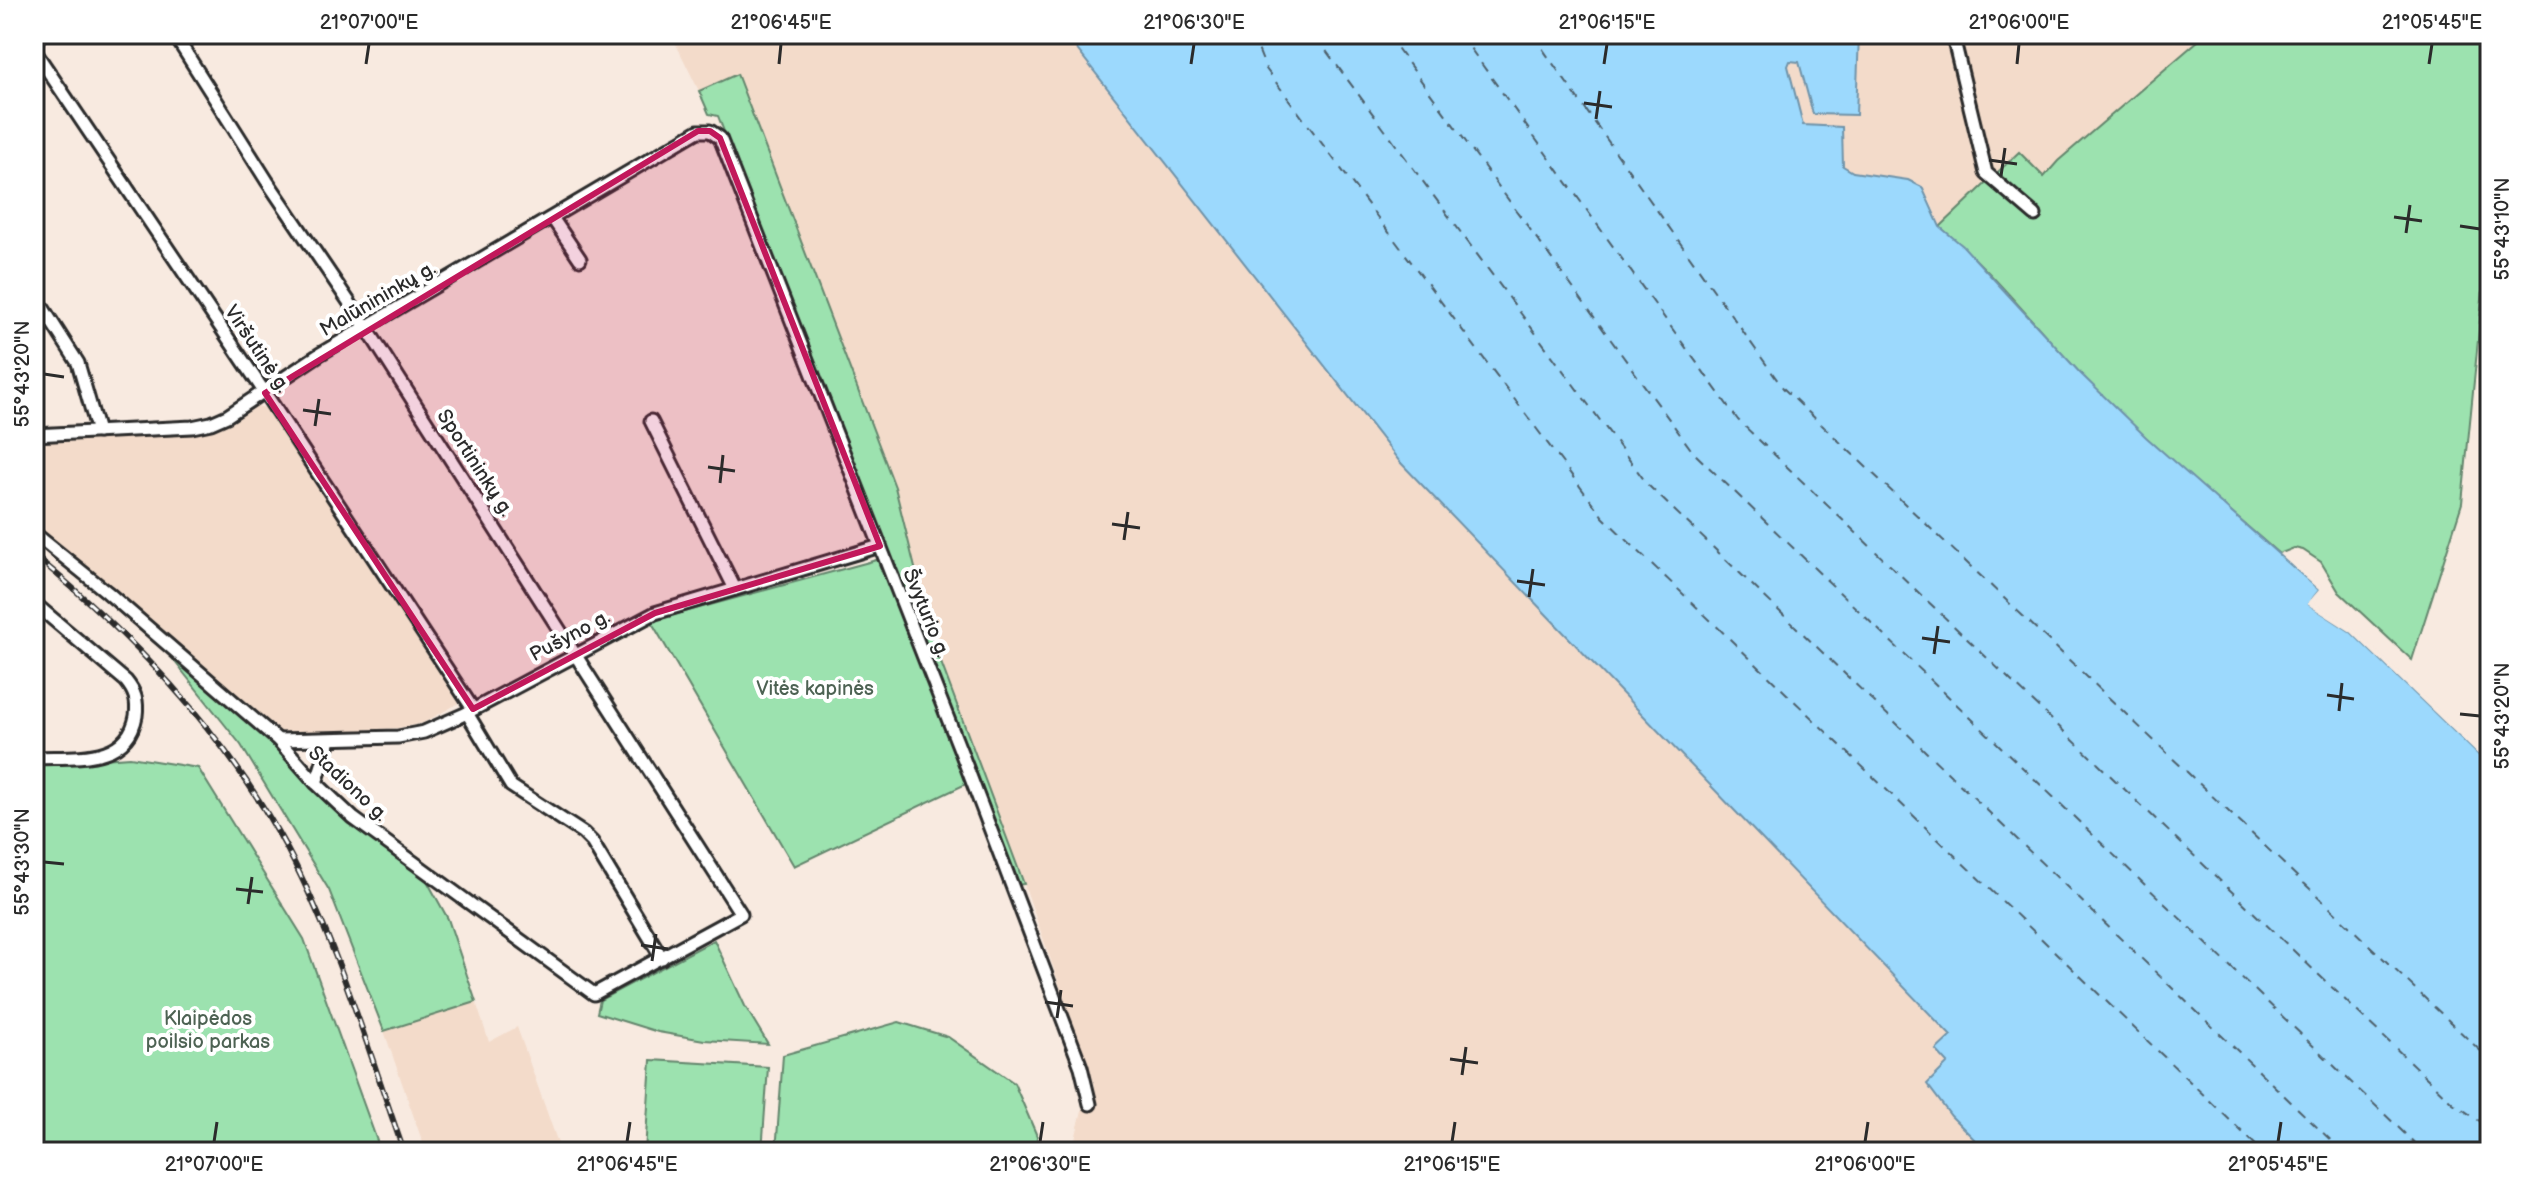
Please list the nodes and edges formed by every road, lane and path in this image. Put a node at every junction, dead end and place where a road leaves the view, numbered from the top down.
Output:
1 (41, 34) edge
2 (174, 34) edge
3 (1949, 34) edge
4 (34, 47) edge
5 (720, 138) joint
6 (2035, 215) dead end
7 (553, 219) junction
8 (580, 259) dead end
9 (34, 294) edge
10 (366, 327) junction
11 (265, 393) junction
12 (651, 421) dead end
13 (98, 432) junction
14 (34, 435) edge
15 (34, 533) edge
16 (880, 546) junction
17 (735, 589) junction
18 (34, 603) edge
19 (575, 653) junction
20 (470, 711) junction
21 (278, 740) junction
22 (330, 740) junction
23 (34, 758) edge
24 (316, 783) junction
25 (741, 914) joint
26 (662, 958) junction
27 (1090, 1104) dead end

1 - 4 street
2 - 10 street, Sportininkų g.
3 - 6 street
4 - 11 street, Viršutinė g.
5 - 7 street, Malūnininkų g.
5 - 16 street, Švyturio g.
7 - 8 street
7 - 10 street, Malūnininkų g.
9 - 13 street
10 - 11 street, Malūnininkų g.
10 - 19 street, Sportininkų g.
11 - 13 street, Malūnininkų g.
11 - 20 street, Viršutinė g.
12 - 17 street
13 - 14 street, Malūnininkų g.
15 - 21 street, Stadiono g.
16 - 17 street, Pušyno g.
16 - 27 street, Švyturio g.
17 - 19 street, Pušyno g.
18 - 23 street
19 - 20 street, Pušyno g.
19 - 25 street, Sportininkų g.
20 - 22 street, Pušyno g.
20 - 26 street
21 - 22 street, Pušyno g.
21 - 24 street, Stadiono g.
22 - 24 street
24 - 26 street, Stadiono g.
25 - 26 street, Stadiono g.

